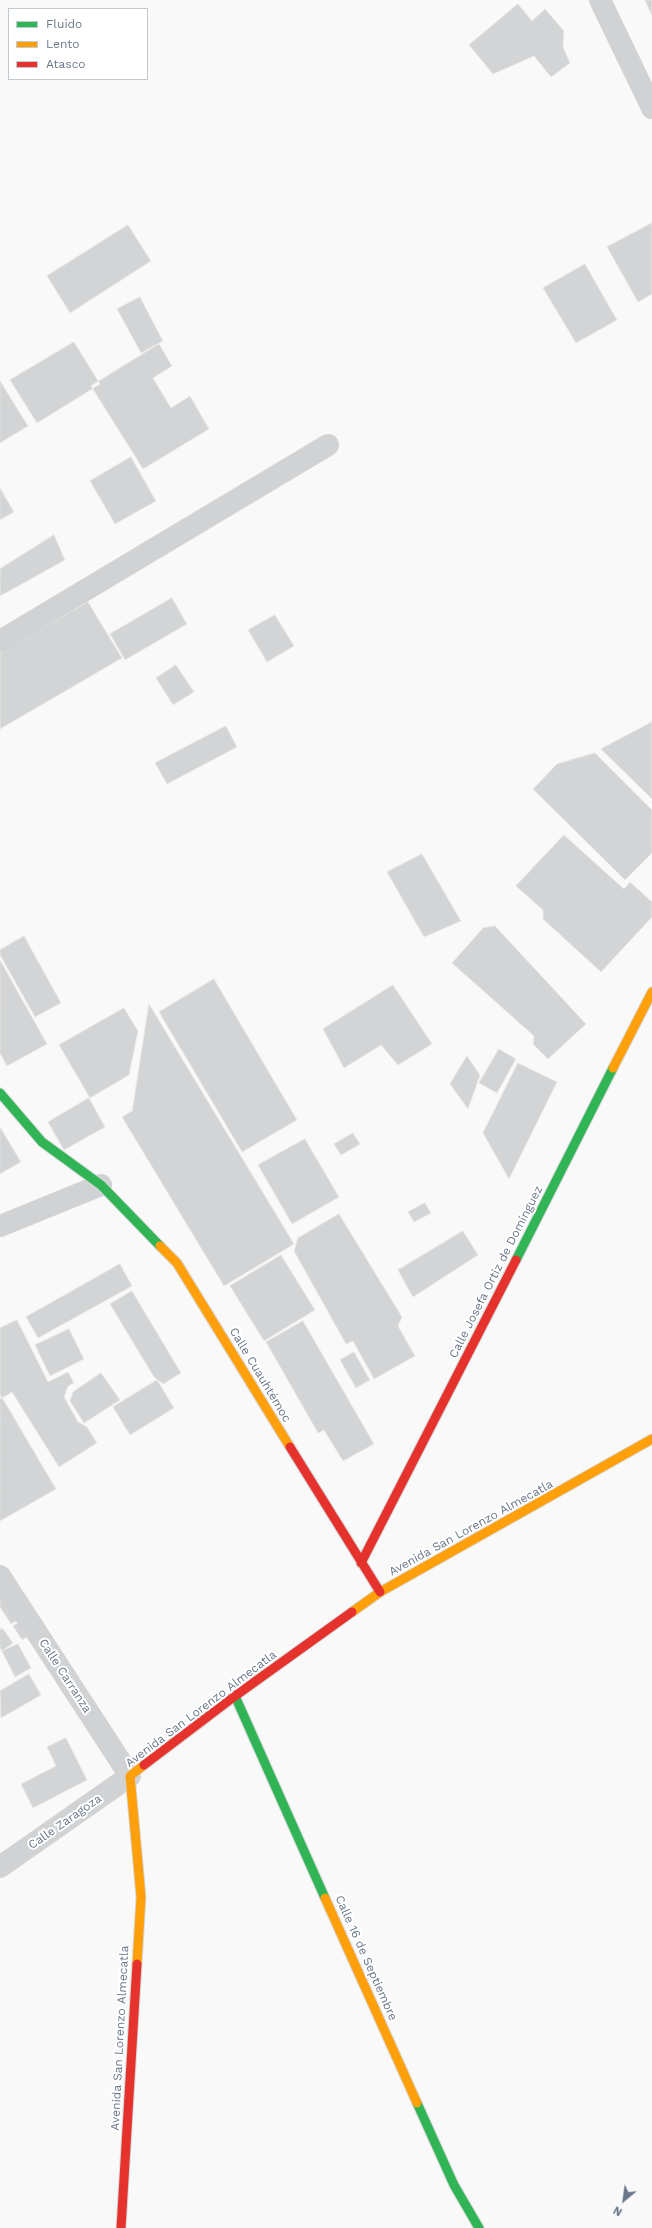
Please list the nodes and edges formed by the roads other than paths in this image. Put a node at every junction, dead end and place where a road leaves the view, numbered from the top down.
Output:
1 (600, 0) edge
2 (652, 108) edge
3 (328, 445) dead end
4 (0, 641) edge
5 (652, 992) edge
6 (0, 1093) edge
7 (101, 1185) junction
8 (0, 1226) edge
9 (652, 1439) edge
10 (361, 1563) junction
11 (0, 1576) edge
12 (380, 1592) junction
13 (235, 1696) junction
14 (130, 1776) junction
15 (0, 1868) edge
16 (121, 2228) edge
17 (479, 2228) edge

1 - 2 street
3 - 4 street
5 - 10 street, Calle Josefa Ortiz de Domínguez
6 - 7 street, Calle Cuauhtémoc
7 - 8 street
7 - 10 street, Calle Cuauhtémoc
9 - 12 street, Avenida San Lorenzo Almecatla
10 - 12 street, Calle Cuauhtémoc
11 - 14 street, Calle Carranza
12 - 13 street, Avenida San Lorenzo Almecatla
13 - 14 street, Avenida San Lorenzo Almecatla
13 - 17 street, Calle 16 de Septiembre
14 - 15 street, Calle Zaragoza
14 - 16 street, Avenida San Lorenzo Almecatla

